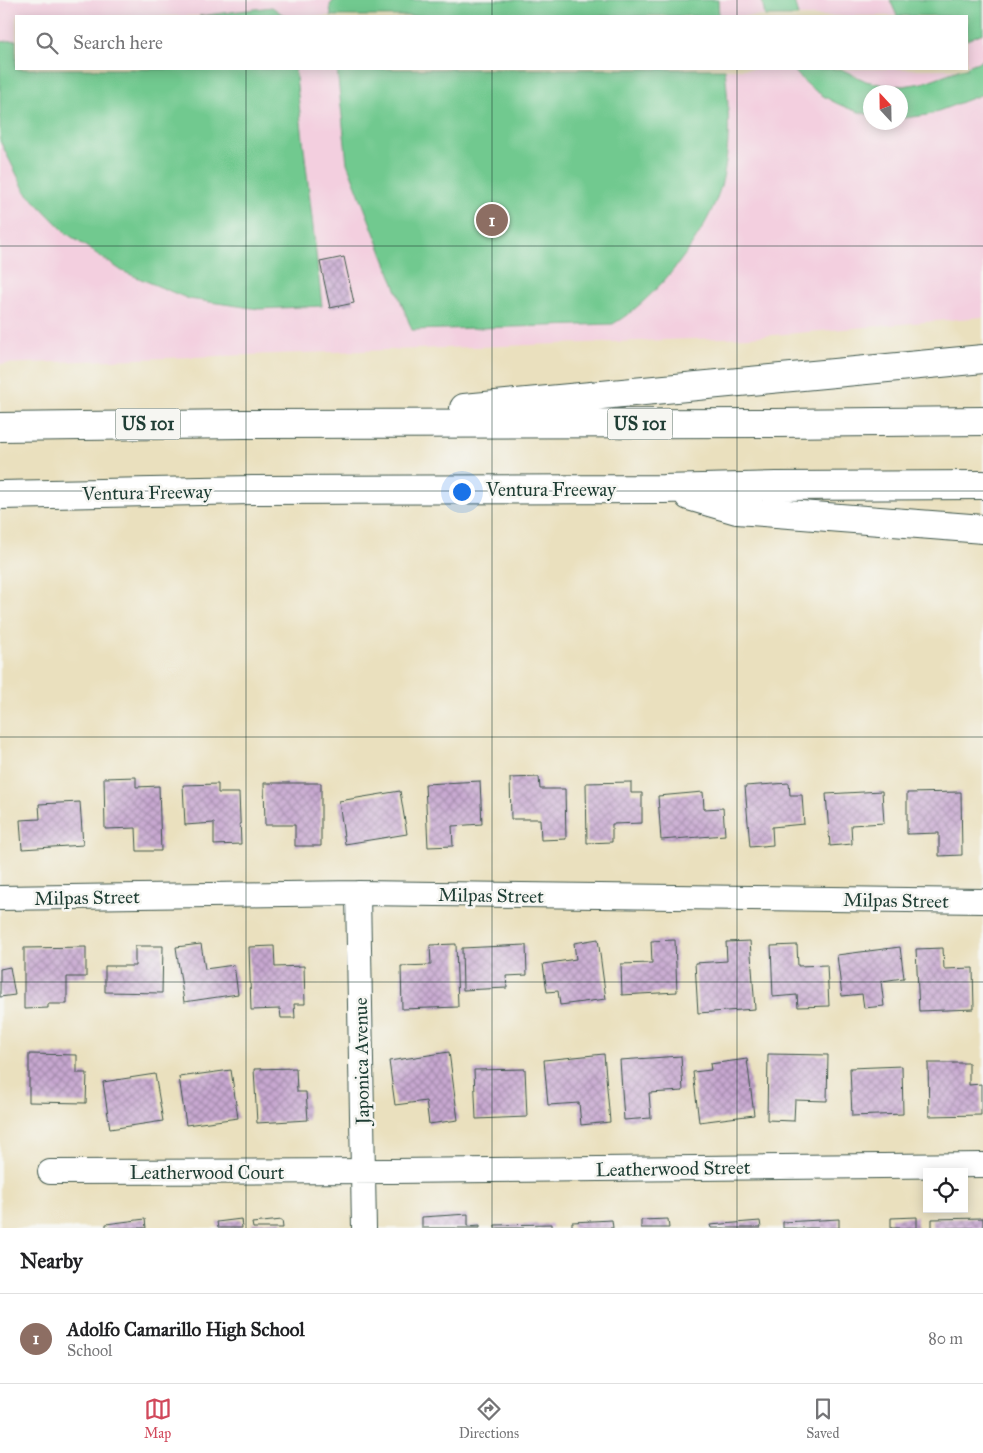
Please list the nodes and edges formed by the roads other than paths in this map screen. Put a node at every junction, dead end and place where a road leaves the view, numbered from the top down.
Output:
1 (983, 359) edge
2 (983, 421) edge
3 (296, 424) junction
4 (0, 427) edge
5 (983, 485) edge
6 (663, 489) junction
7 (0, 495) edge
8 (983, 529) edge
9 (358, 893) junction
10 (0, 898) edge
11 (983, 901) edge
12 (983, 1165) edge
13 (363, 1171) junction
14 (50, 1172) dead end
15 (364, 1228) edge

1 - 3 highway
2 - 3 highway, US 101
3 - 4 highway, US 101
5 - 6 highway, Ventura Freeway
6 - 7 highway, Ventura Freeway
6 - 8 highway
9 - 10 street, Milpas Street
9 - 11 street, Milpas Street
9 - 13 street, Japonica Avenue
12 - 13 street, Leatherwood Street
13 - 14 street, Leatherwood Court
13 - 15 street, Japonica Avenue

